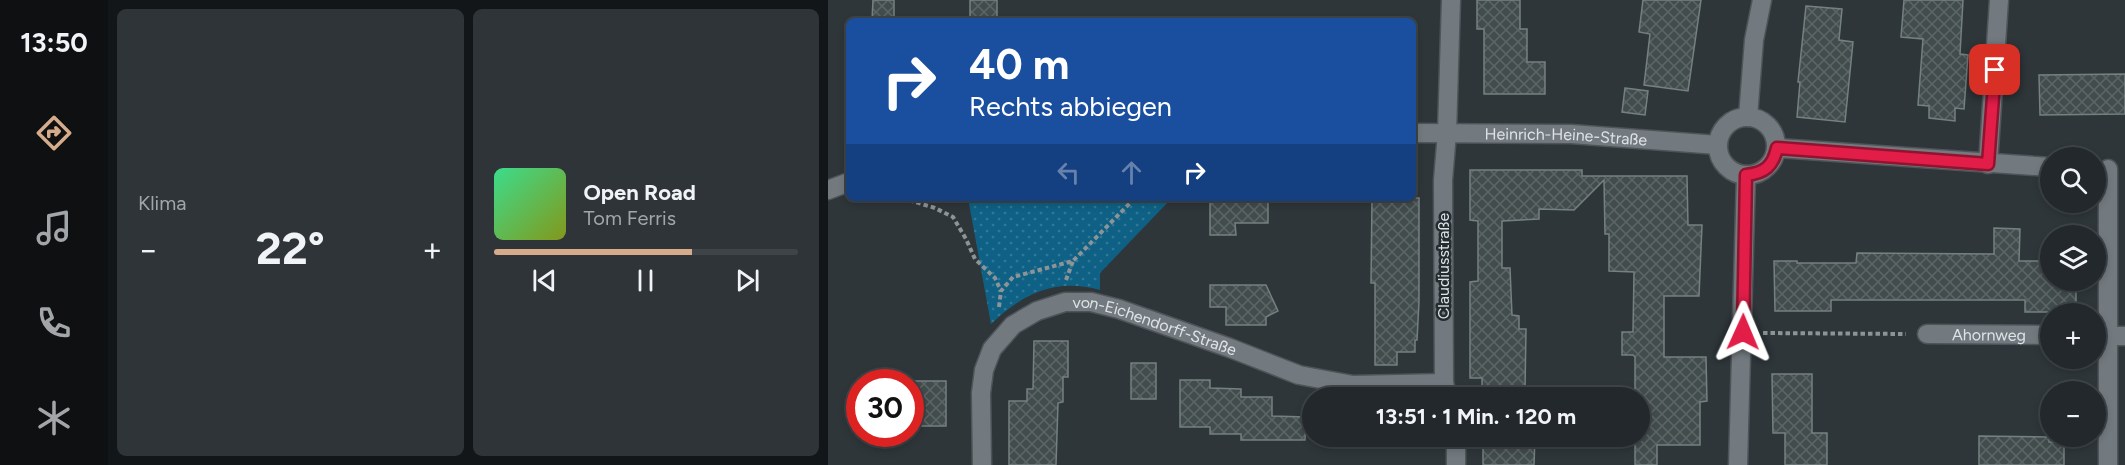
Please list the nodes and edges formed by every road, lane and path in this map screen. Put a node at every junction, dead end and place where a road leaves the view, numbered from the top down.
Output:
1 (1450, 0) edge
2 (1762, 0) edge
3 (1999, 0) edge
4 (1748, 117) junction
5 (1416, 133) edge
6 (1447, 133) junction
7 (1718, 145) junction
8 (1777, 148) junction
9 (1988, 164) junction
10 (2040, 167) edge
11 (2109, 169) edge
12 (1746, 175) junction
13 (846, 183) edge
14 (828, 190) edge
15 (912, 201) edge
16 (1132, 201) edge
17 (1001, 291) junction
18 (1012, 325) junction
19 (1743, 332) junction
20 (1928, 334) joint
21 (2040, 335) edge
22 (2110, 336) edge
23 (1390, 387) edge
24 (1446, 387) edge
25 (1456, 447) edge
26 (982, 465) edge
27 (1456, 465) edge
28 (1738, 465) edge
29 (2108, 465) edge

1 - 6 street, Claudiusstraße
2 - 4 street
3 - 9 street
4 - 7 street
4 - 8 street
5 - 6 street, Heinrich-Heine-Straße
6 - 7 street, Heinrich-Heine-Straße
6 - 24 street, Claudiusstraße
7 - 12 street
8 - 9 street
8 - 12 street
9 - 10 street
11 - 22 street
12 - 19 street
13 - 14 street
15 - 17 path
16 - 17 path
17 - 18 path
18 - 23 street, von-Eichendorff-Straße
18 - 26 street, von-Eichendorff-Straße
19 - 20 path
19 - 28 street
20 - 21 street, Ahornweg
22 - 29 street
25 - 27 street

